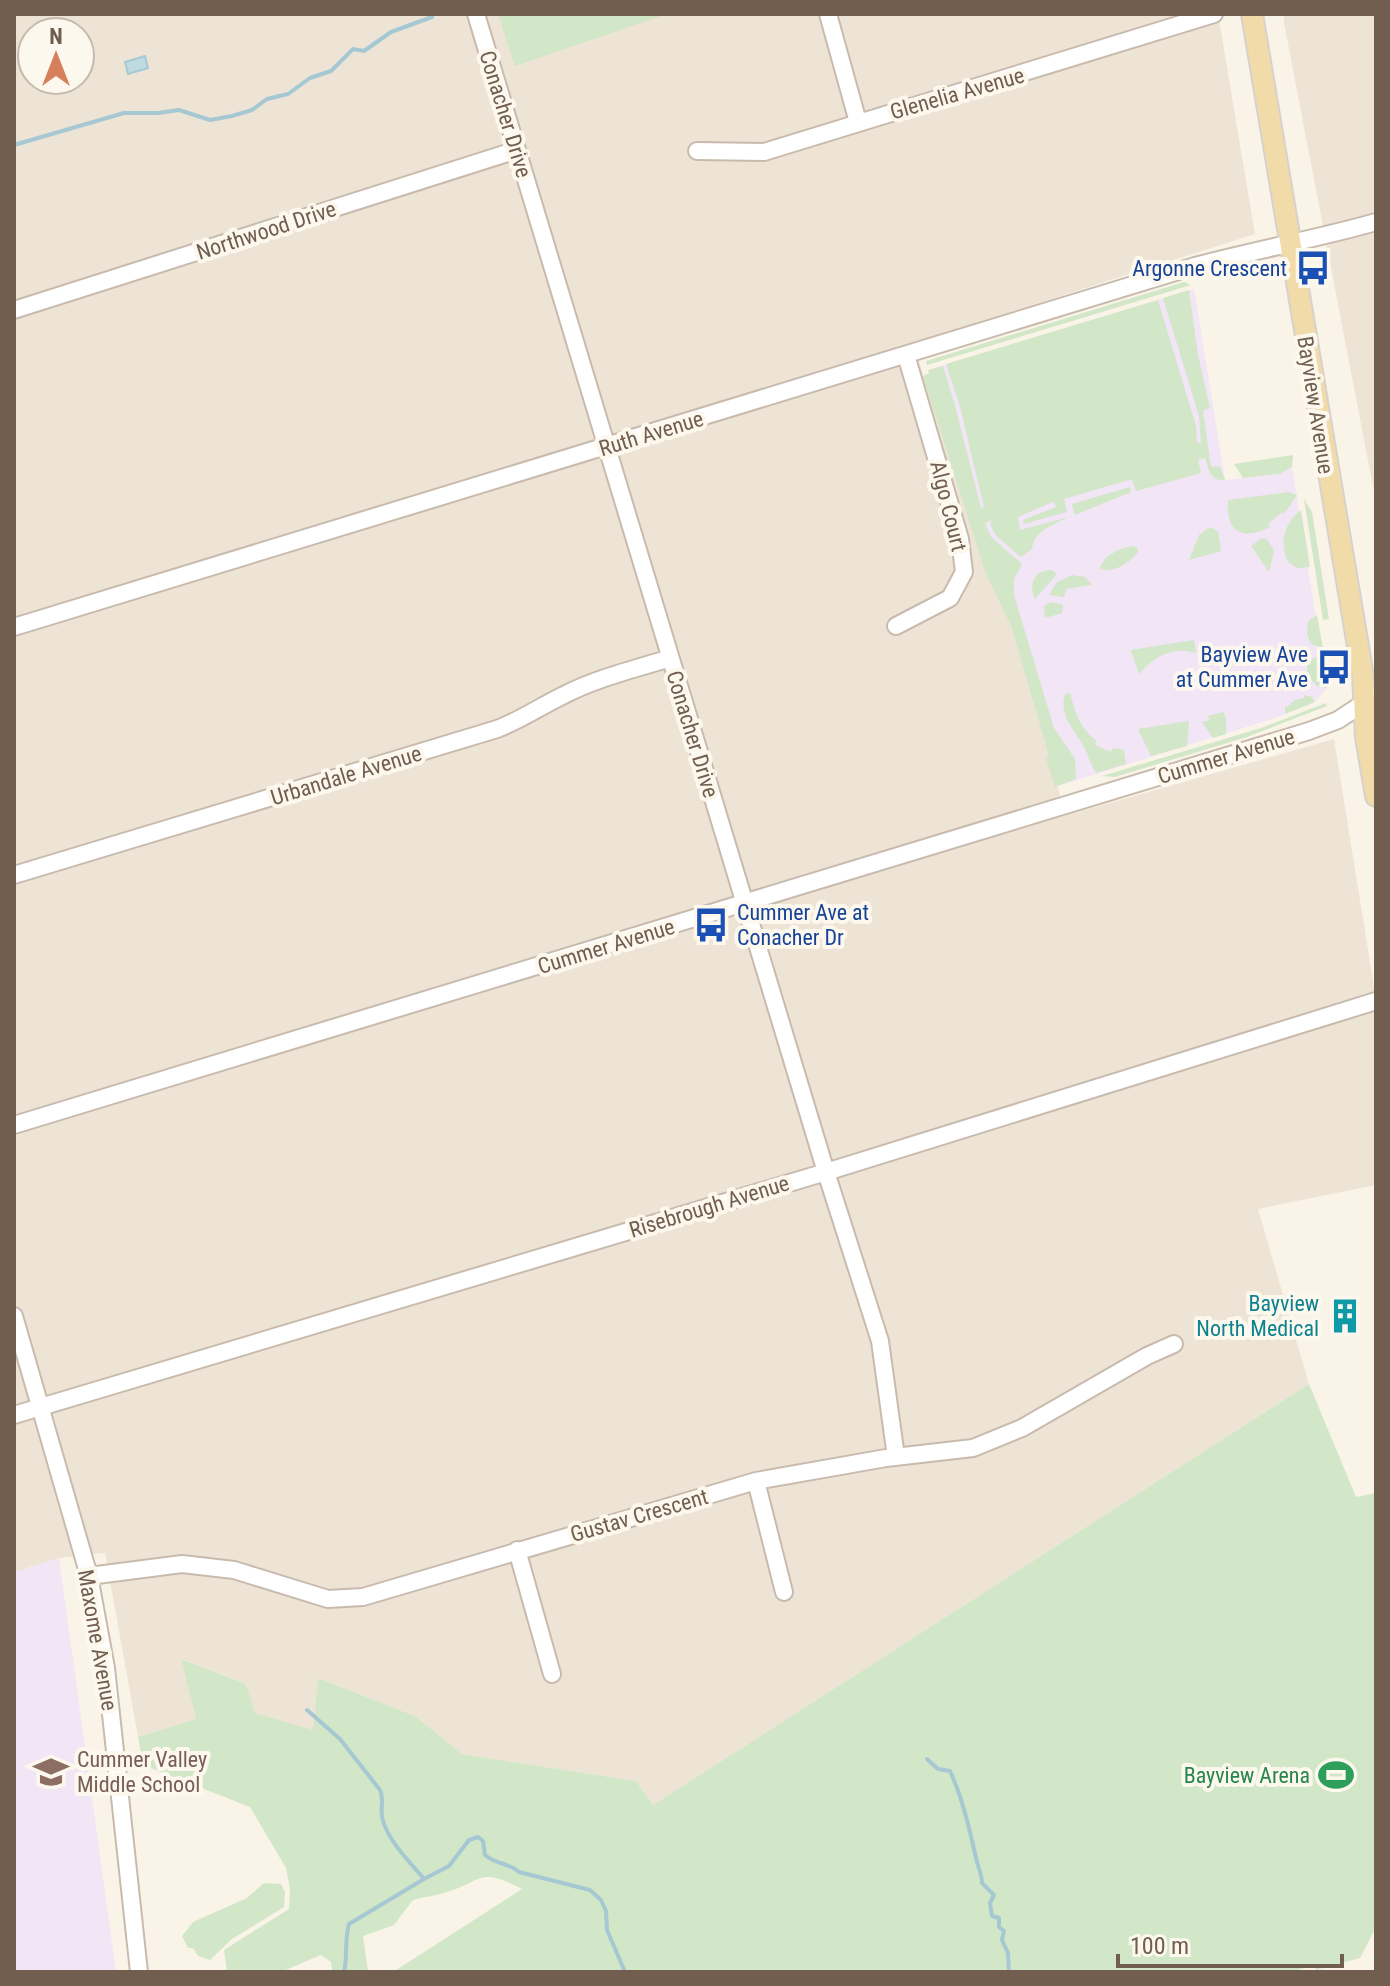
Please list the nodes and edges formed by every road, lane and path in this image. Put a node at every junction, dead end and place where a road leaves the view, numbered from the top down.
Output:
1 (476, 14) edge
2 (828, 14) edge
3 (1214, 14) edge
4 (1252, 14) edge
5 (858, 122) junction
6 (517, 150) junction
7 (697, 151) dead end
8 (1376, 222) edge
9 (1290, 245) junction
10 (14, 310) edge
11 (906, 355) junction
12 (606, 447) junction
13 (896, 626) dead end
14 (14, 627) edge
15 (670, 658) junction
16 (1371, 699) edge
17 (1376, 796) edge
18 (14, 875) edge
19 (746, 904) junction
20 (1376, 1001) edge
21 (14, 1125) edge
22 (826, 1172) junction
23 (14, 1316) edge
24 (1174, 1344) dead end
25 (40, 1405) junction
26 (14, 1415) edge
27 (896, 1457) junction
28 (756, 1481) junction
29 (517, 1550) junction
30 (89, 1576) junction
31 (784, 1592) dead end
32 (552, 1674) dead end
33 (139, 1972) edge

1 - 6 street, Conacher Drive
2 - 5 street
3 - 5 street, Glenelia Avenue
4 - 9 main road, Bayview Avenue
5 - 7 street, Glenelia Avenue
6 - 10 street, Northwood Drive
6 - 12 street, Conacher Drive
8 - 9 street
9 - 11 street, Ruth Avenue
9 - 16 main road, Bayview Avenue
11 - 12 street, Ruth Avenue
11 - 13 street, Algo Court
12 - 14 street, Ruth Avenue
12 - 15 street, Conacher Drive
15 - 18 street, Urbandale Avenue
15 - 19 street, Conacher Drive
16 - 17 main road, Bayview Avenue
16 - 19 street, Cummer Avenue
19 - 21 street, Cummer Avenue
19 - 22 street, Conacher Drive
20 - 22 street, Risebrough Avenue
22 - 25 street, Risebrough Avenue
22 - 27 street, Conacher Drive
23 - 25 street, Maxome Avenue
24 - 27 street, Gustav Crescent
25 - 26 street, Risebrough Avenue
25 - 30 street, Maxome Avenue
27 - 28 street, Gustav Crescent
28 - 29 street, Gustav Crescent
28 - 31 street
29 - 30 street, Gustav Crescent
29 - 32 street
30 - 33 street, Maxome Avenue

